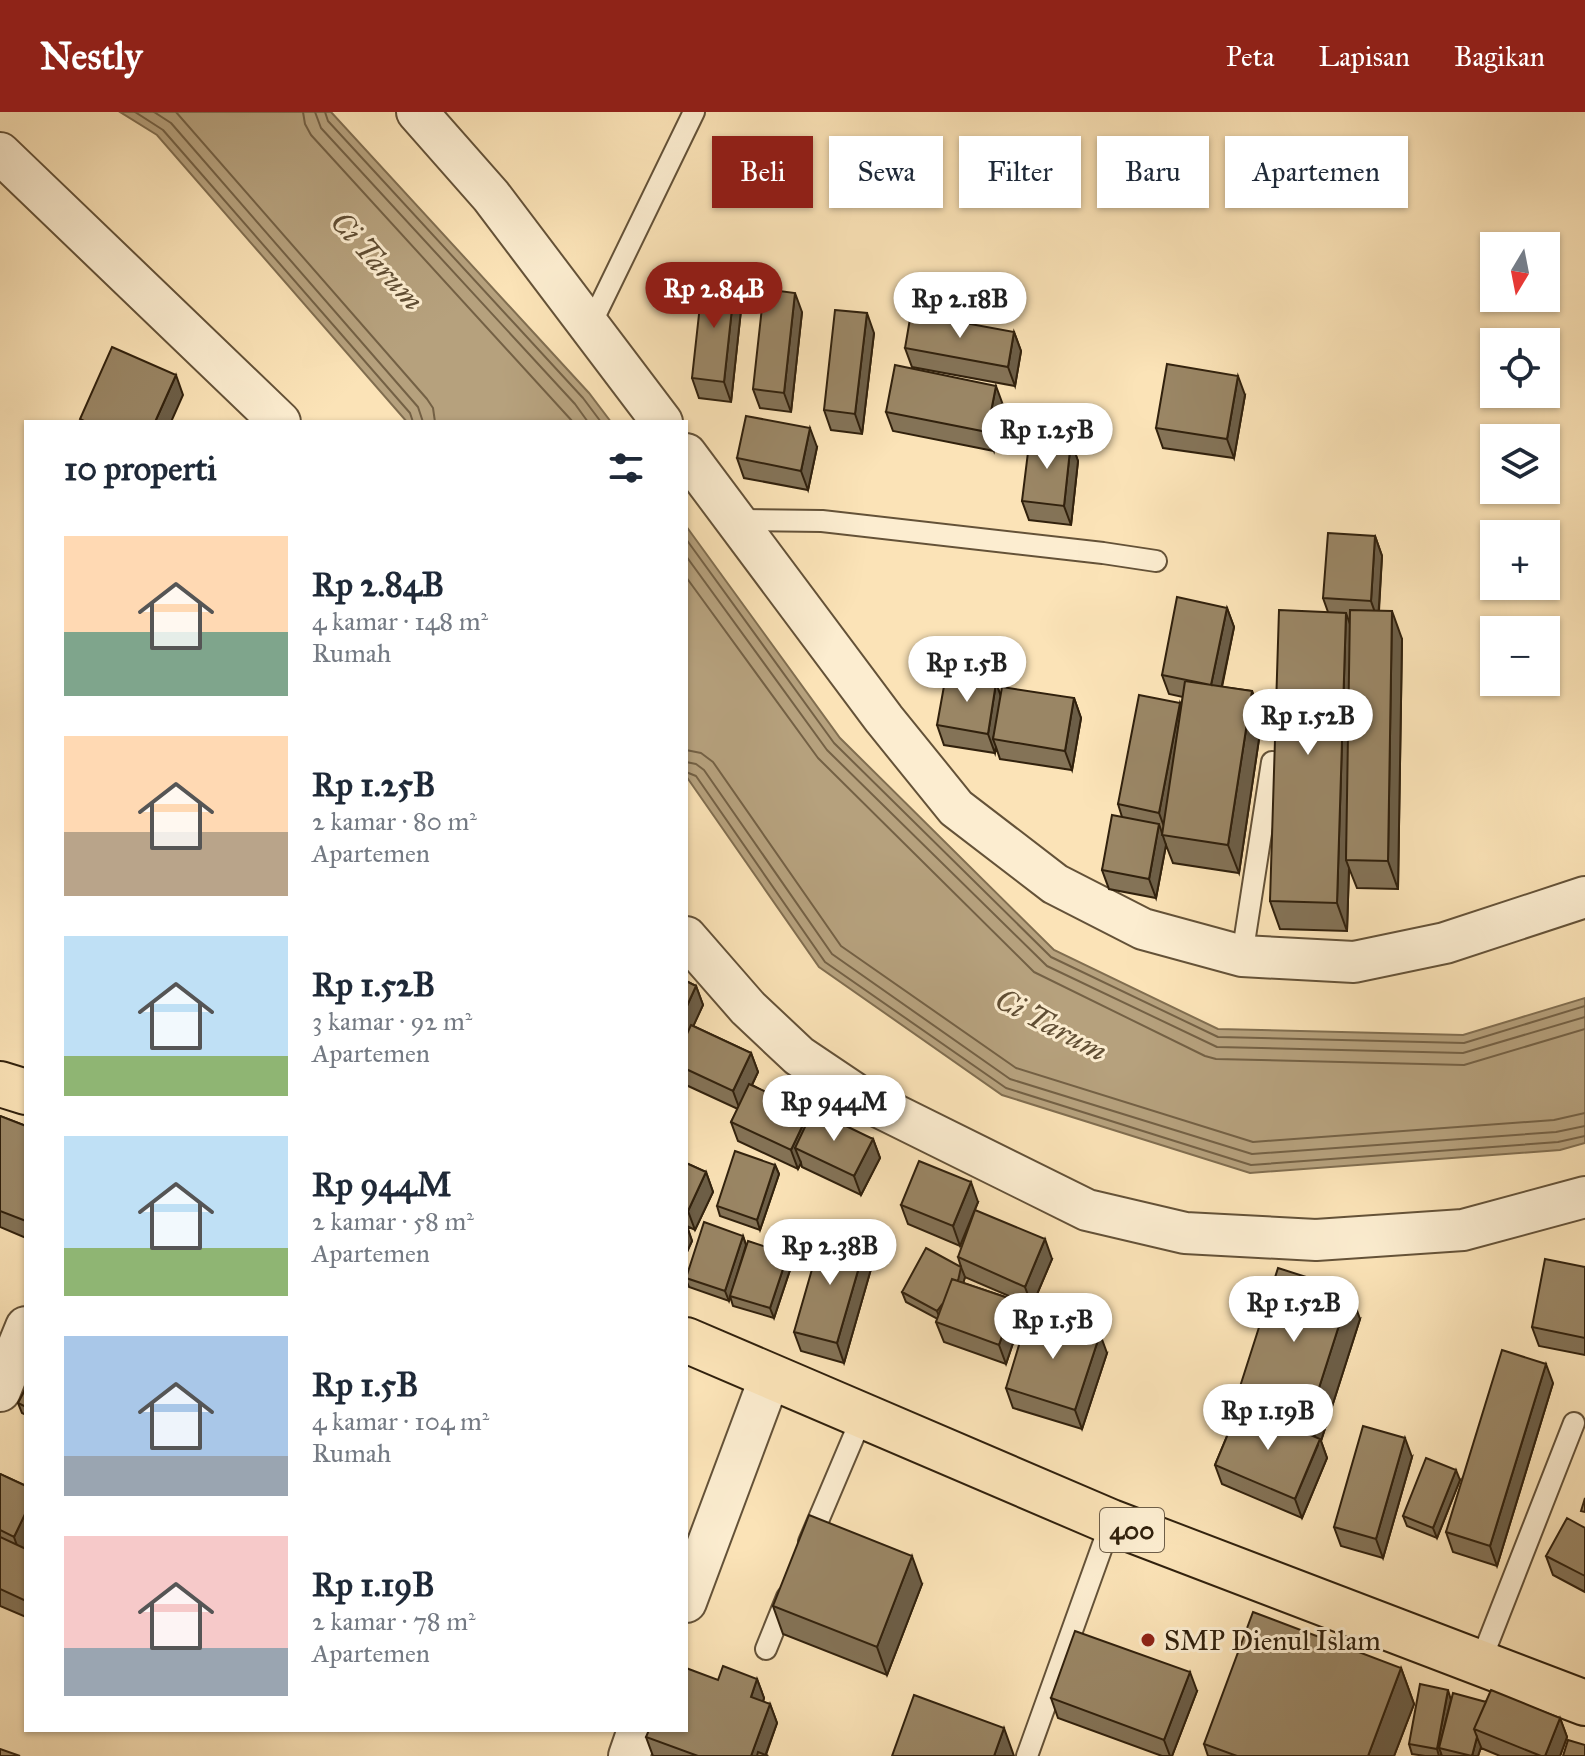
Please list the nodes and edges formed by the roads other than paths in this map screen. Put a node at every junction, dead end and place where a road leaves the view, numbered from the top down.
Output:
1 (417, 112) edge
2 (694, 112) edge
3 (0, 153) edge
4 (590, 326) junction
5 (278, 420) edge
6 (660, 420) edge
7 (688, 457) edge
8 (736, 520) junction
9 (1156, 561) dead end
10 (1272, 762) edge
11 (1585, 897) edge
12 (688, 939) edge
13 (1242, 956) junction
14 (0, 1084) edge
15 (24, 1091) edge
16 (1585, 1197) edge
17 (24, 1332) edge
18 (688, 1341) edge
19 (770, 1377) junction
20 (0, 1391) edge
21 (862, 1417) junction
22 (1574, 1423) dead end
23 (1111, 1522) junction
24 (688, 1597) edge
25 (766, 1649) dead end
26 (1480, 1663) junction
27 (1585, 1703) edge
28 (637, 1732) edge
29 (629, 1756) edge
30 (1027, 1756) edge

1 - 4 street
2 - 4 lane
3 - 5 street
4 - 6 street
7 - 8 street
8 - 9 lane
8 - 13 street
10 - 13 lane
11 - 13 street
12 - 16 street
14 - 15 main road
17 - 20 street
18 - 19 main road, 400
19 - 21 main road, 400
19 - 24 street
21 - 23 main road, 400
21 - 25 lane
22 - 26 lane
23 - 26 main road, 400
23 - 30 lane
26 - 27 main road, 400
28 - 29 street

